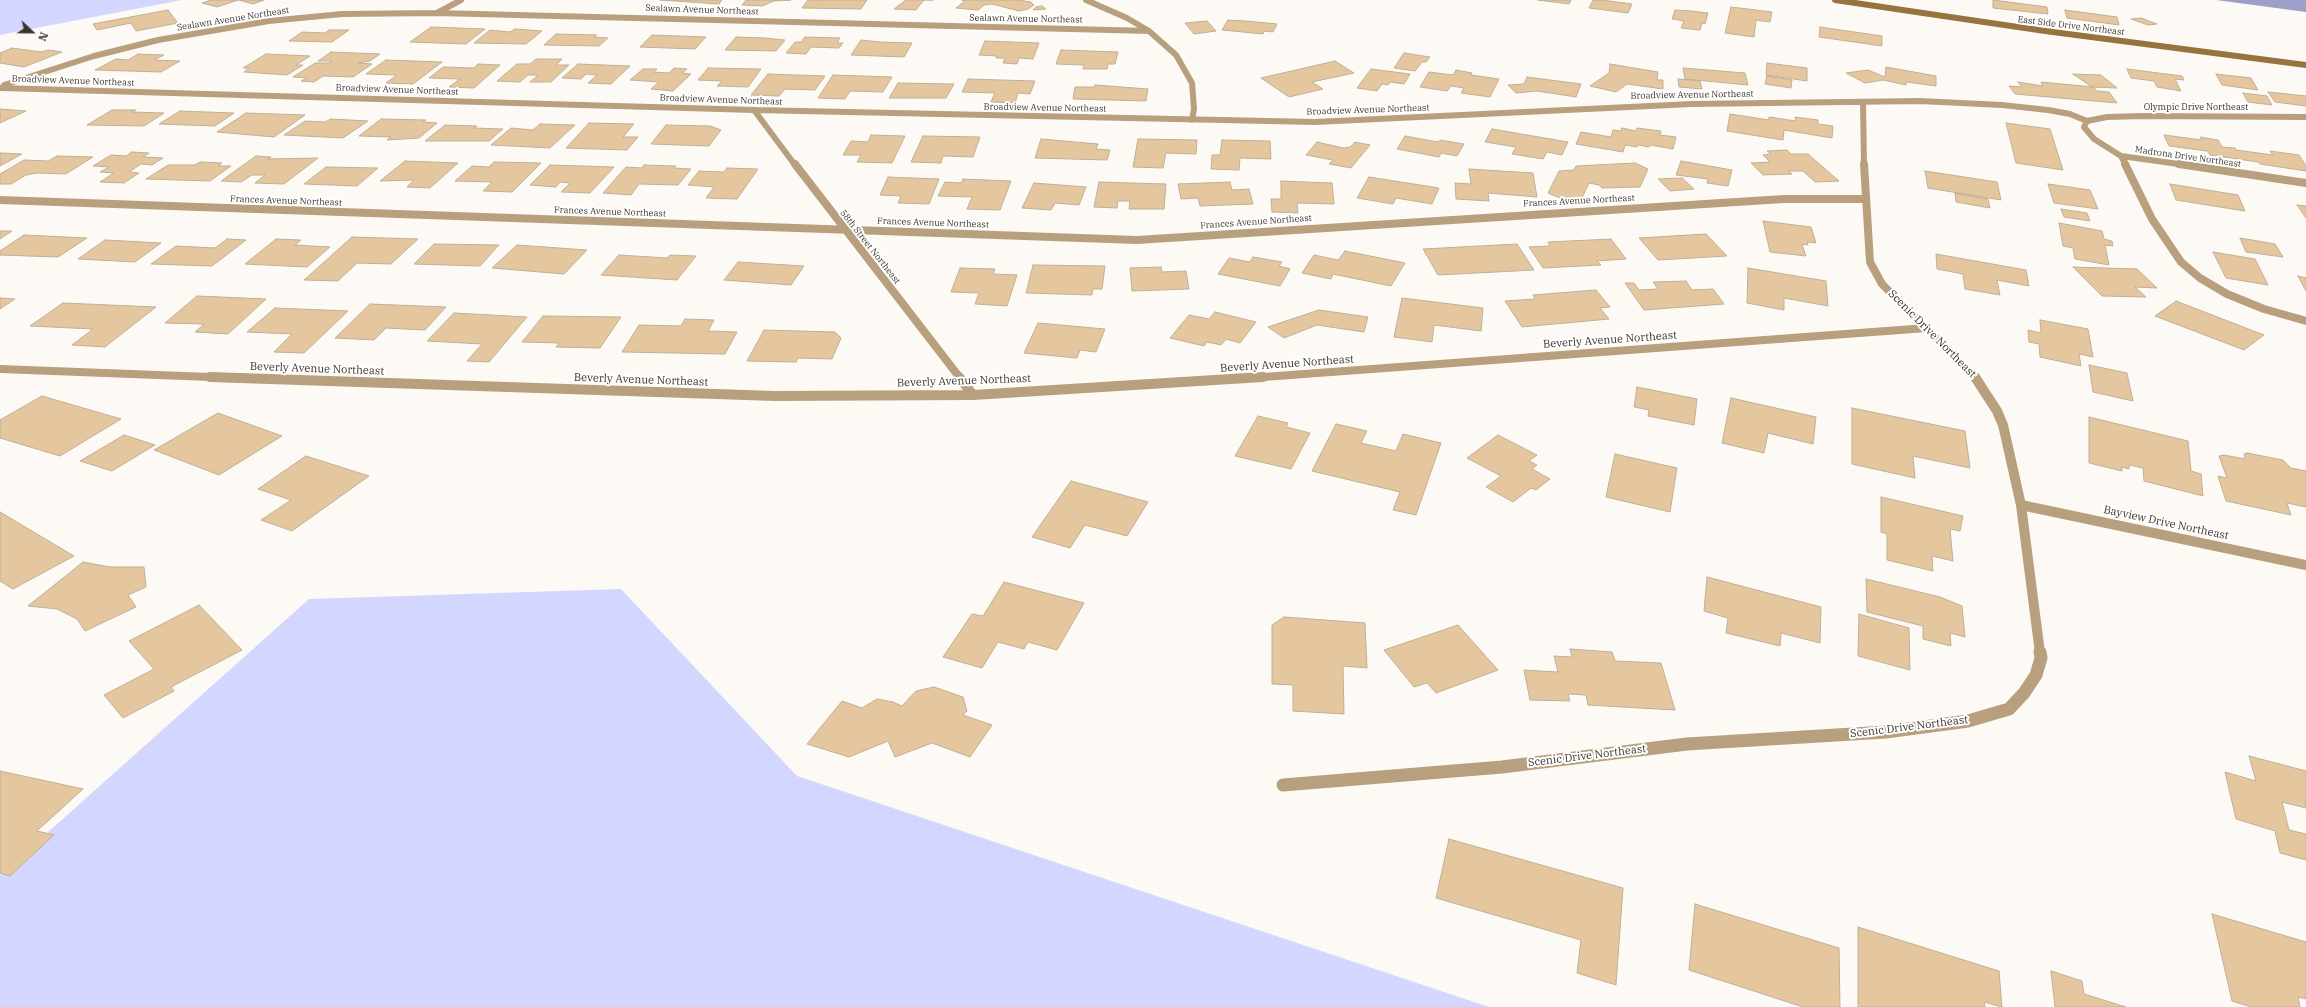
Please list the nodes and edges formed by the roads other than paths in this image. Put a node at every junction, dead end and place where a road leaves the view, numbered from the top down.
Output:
1 (461, 0) edge
2 (1086, 0) edge
3 (1835, 0) edge
4 (437, 13) junction
5 (1148, 31) junction
6 (2306, 65) edge
7 (0, 87) edge
8 (1863, 102) junction
9 (754, 110) junction
10 (2306, 117) edge
11 (1192, 120) junction
12 (2087, 121) junction
13 (2121, 156) junction
14 (2306, 183) edge
15 (1865, 199) junction
16 (0, 200) edge
17 (844, 231) junction
18 (2306, 321) edge
19 (1927, 328) junction
20 (0, 369) edge
21 (973, 395) junction
22 (2020, 505) junction
23 (2306, 566) edge
24 (1284, 785) dead end

1 - 4 street
2 - 5 street
3 - 6 main road, East Side Drive Northeast
4 - 5 street, Sealawn Avenue Northeast
4 - 7 street, Sealawn Avenue Northeast
5 - 11 street
7 - 9 street, Broadview Avenue Northeast
8 - 11 street, Broadview Avenue Northeast
8 - 12 street, Broadview Avenue Northeast
8 - 15 street, Scenic Drive Northeast
9 - 11 street, Broadview Avenue Northeast
9 - 17 street, 58th Street Northeast
10 - 12 street, Olympic Drive Northeast
12 - 13 street, Madrona Drive Northeast
13 - 14 street, Madrona Drive Northeast
13 - 18 street
15 - 17 street, Frances Avenue Northeast
15 - 19 street, Scenic Drive Northeast
16 - 17 street, Frances Avenue Northeast
17 - 21 street, 58th Street Northeast
19 - 21 street, Beverly Avenue Northeast
19 - 22 street, Scenic Drive Northeast
20 - 21 street, Beverly Avenue Northeast
22 - 23 street, Bayview Drive Northeast
22 - 24 street, Scenic Drive Northeast

